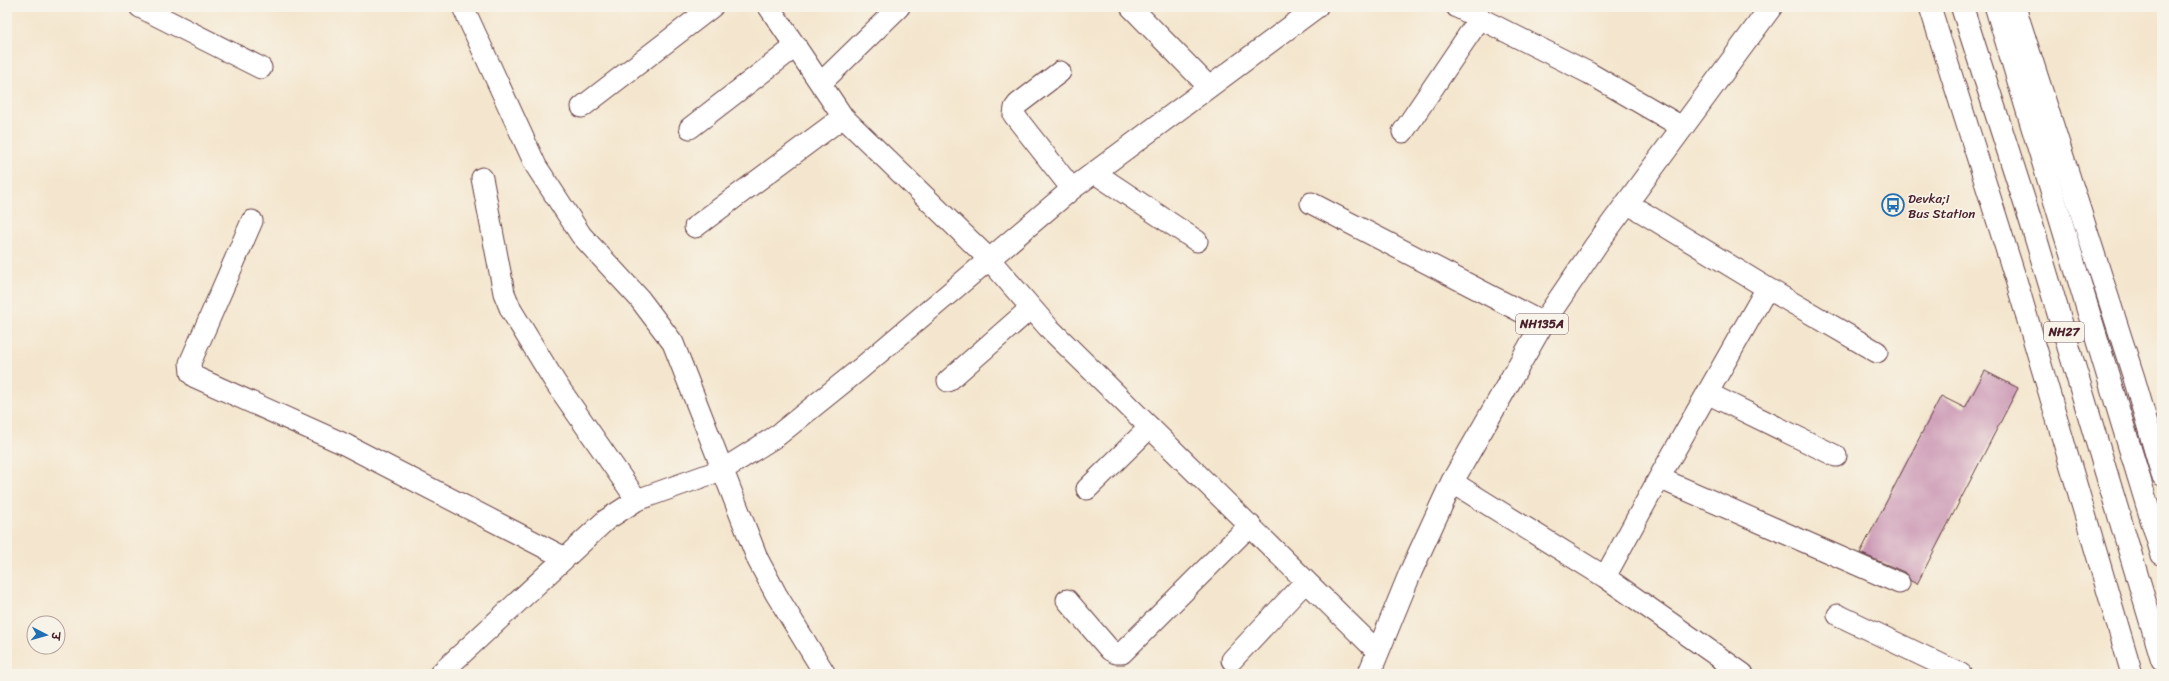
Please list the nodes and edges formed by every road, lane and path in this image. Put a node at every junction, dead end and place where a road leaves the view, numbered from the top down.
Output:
1 (463, 7) edge
2 (712, 7) edge
3 (769, 7) edge
4 (899, 7) edge
5 (1131, 7) edge
6 (1317, 7) edge
7 (1457, 7) edge
8 (1771, 7) edge
9 (1930, 7) edge
10 (1962, 7) edge
11 (1996, 7) edge
12 (2015, 7) edge
13 (146, 8) edge
14 (1480, 18) junction
15 (796, 46) junction
16 (261, 68) dead end
17 (1060, 72) dead end
18 (821, 83) junction
19 (1209, 87) junction
20 (582, 107) dead end
21 (843, 117) junction
22 (1682, 127) junction
23 (690, 128) dead end
24 (1403, 132) dead end
25 (1095, 173) junction
26 (482, 178) dead end
27 (1072, 189) junction
28 (1311, 203) dead end
29 (1627, 203) junction
30 (252, 221) dead end
31 (695, 227) dead end
32 (1197, 241) dead end
33 (989, 259) junction
34 (1766, 288) junction
35 (1031, 308) junction
36 (1543, 323) junction
37 (1877, 352) dead end
38 (948, 381) dead end
39 (1707, 393) junction
40 (1150, 427) junction
41 (1836, 456) dead end
42 (724, 469) junction
43 (2162, 475) edge
44 (1659, 478) junction
45 (1452, 482) junction
46 (1087, 489) dead end
47 (637, 500) junction
48 (1250, 525) junction
49 (2162, 554) edge
50 (564, 558) junction
51 (1605, 577) junction
52 (1306, 580) junction
53 (1899, 583) dead end
54 (1067, 600) dead end
55 (1838, 615) dead end
56 (1378, 652) junction
57 (2162, 659) edge
58 (1232, 660) dead end
59 (440, 674) edge
60 (825, 674) edge
61 (1369, 674) edge
62 (1743, 674) edge
63 (1961, 674) edge
64 (2132, 674) edge

1 - 42 street
2 - 20 street
3 - 15 street
4 - 18 street
5 - 19 street
6 - 19 street
7 - 14 street
8 - 22 highway, NH135A
9 - 64 street
10 - 57 highway, NH27
11 - 49 highway, NH27
12 - 43 street
13 - 16 street
14 - 22 street
14 - 24 street
15 - 18 street
15 - 23 street
17 - 27 street
18 - 21 street
19 - 25 street
21 - 31 street
21 - 33 street
22 - 29 highway, NH135A
25 - 27 street
25 - 32 street
26 - 47 street
27 - 33 street
28 - 36 street
29 - 34 street
29 - 36 highway, NH135A
30 - 50 street
33 - 35 street
33 - 42 street
34 - 37 street
34 - 39 street
35 - 38 street
35 - 40 street
36 - 45 highway, NH135A
39 - 41 street
39 - 44 street
40 - 46 street
40 - 48 street
42 - 47 street
42 - 60 street
44 - 51 street
44 - 53 street
45 - 51 street
45 - 56 highway, NH135A
47 - 50 street
48 - 52 street
48 - 54 street
50 - 59 street
51 - 62 street
52 - 56 street
52 - 58 street
55 - 63 street
56 - 61 highway, NH135A

